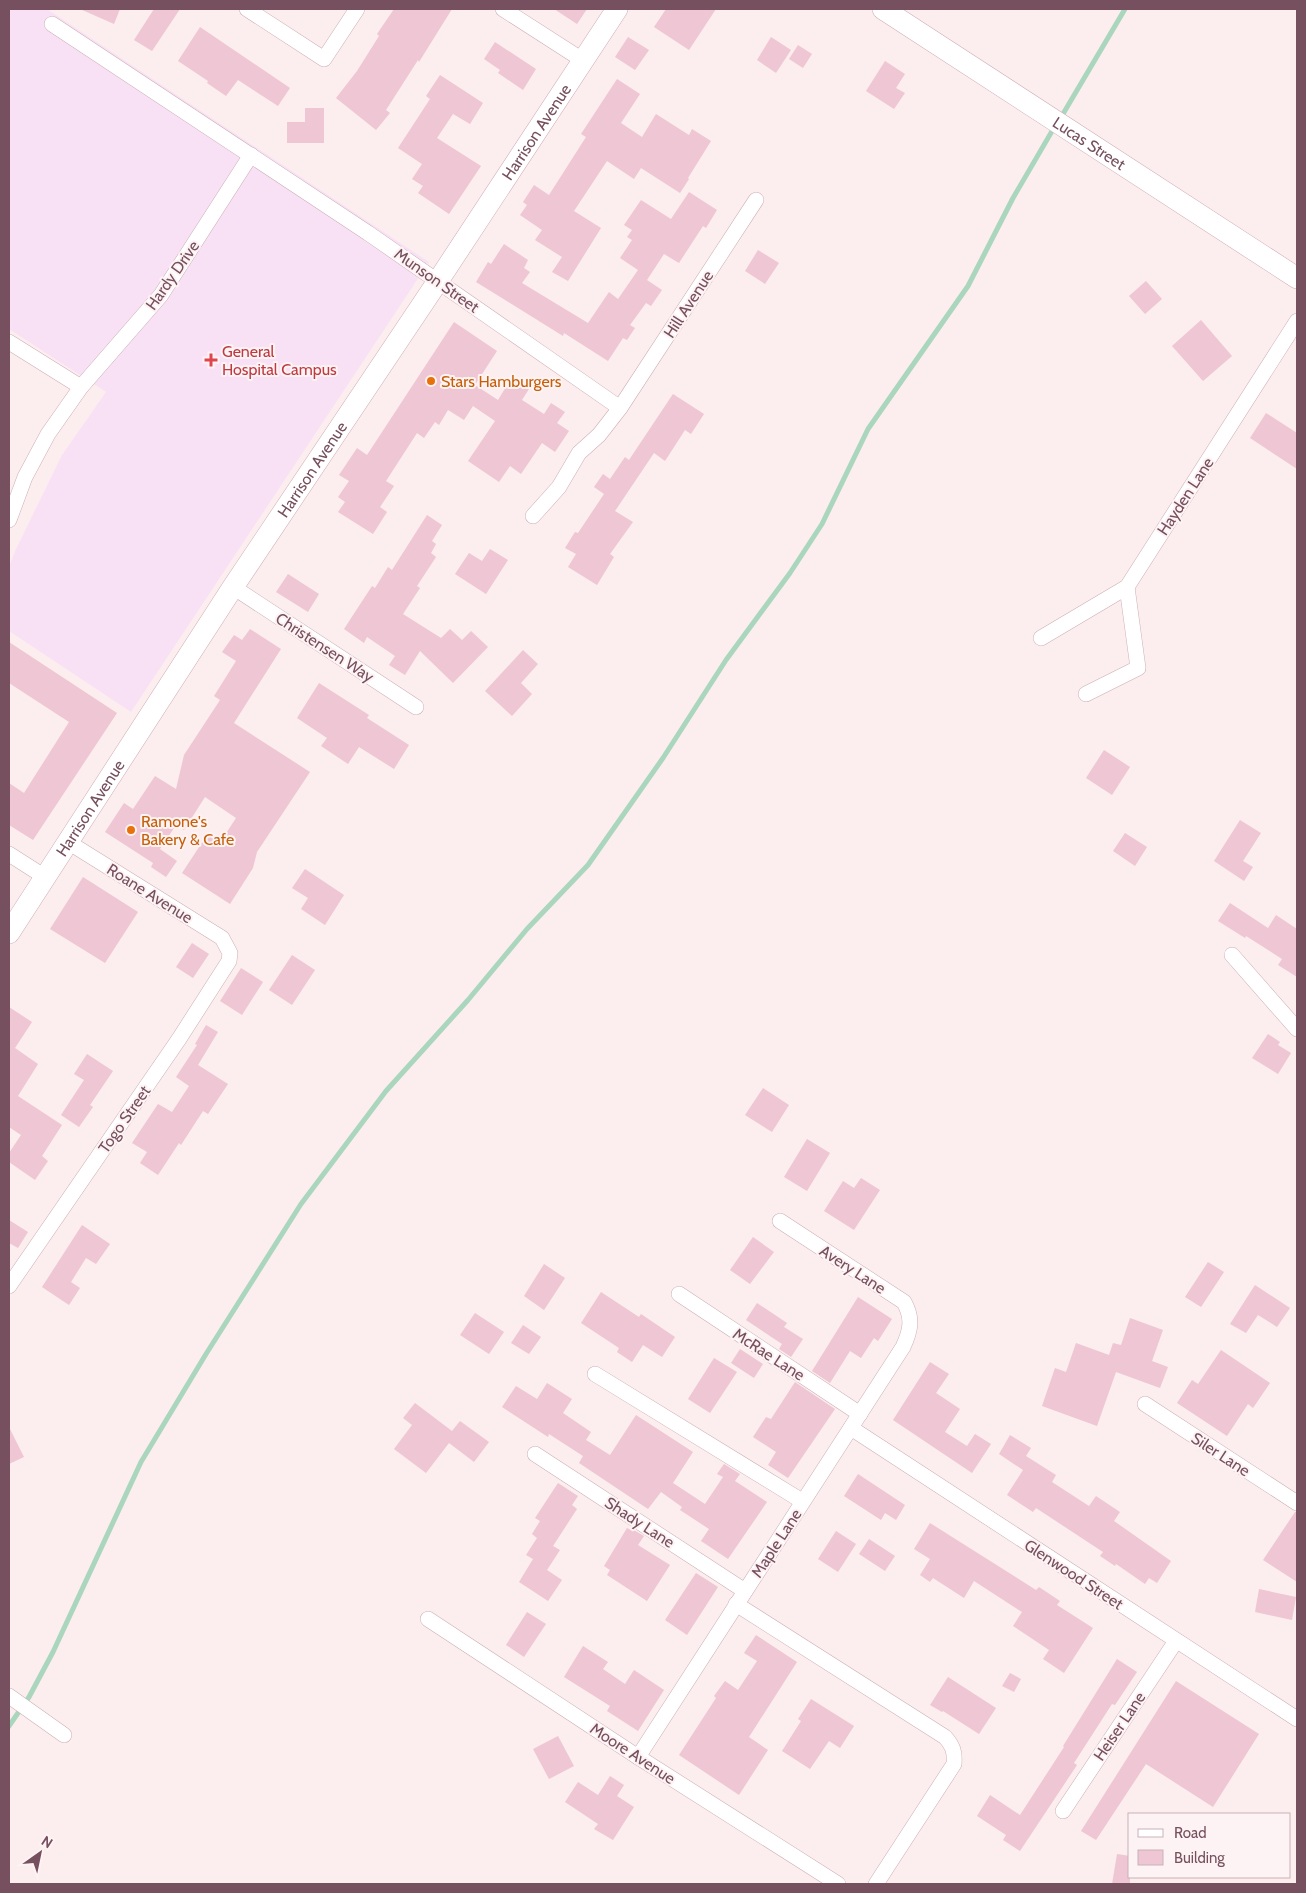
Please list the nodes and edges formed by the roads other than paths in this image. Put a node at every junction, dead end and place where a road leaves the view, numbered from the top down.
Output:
1 (247, 9) edge
2 (357, 9) edge
3 (503, 9) edge
4 (617, 9) edge
5 (883, 9) edge
6 (52, 24) dead end
7 (584, 61) junction
8 (251, 155) junction
9 (756, 200) dead end
10 (1297, 278) edge
11 (438, 281) junction
12 (1297, 321) edge
13 (9, 342) edge
14 (82, 387) junction
15 (620, 408) junction
16 (533, 516) dead end
17 (9, 520) edge
18 (233, 587) junction
19 (1127, 587) junction
20 (1041, 638) dead end
21 (1086, 694) dead end
22 (416, 707) dead end
23 (68, 842) junction
24 (9, 854) edge
25 (44, 877) junction
26 (9, 933) edge
27 (228, 948) joint
28 (1232, 955) dead end
29 (1297, 1029) edge
30 (780, 1221) dead end
31 (9, 1286) edge
32 (679, 1294) dead end
33 (910, 1328) joint
34 (595, 1374) dead end
35 (1145, 1404) dead end
36 (860, 1414) junction
37 (851, 1428) junction
38 (535, 1454) dead end
39 (802, 1501) junction
40 (1297, 1503) edge
41 (745, 1591) junction
42 (736, 1604) junction
43 (428, 1619) dead end
44 (1176, 1641) junction
45 (9, 1696) edge
46 (1297, 1719) edge
47 (64, 1735) dead end
48 (638, 1757) junction
49 (1063, 1811) dead end
50 (838, 1884) edge
51 (876, 1884) edge

1 - 2 street
3 - 7 street
4 - 7 main road, Harrison Avenue
5 - 10 main road, Lucas Street
6 - 8 street, Munson Street
7 - 11 main road, Harrison Avenue
8 - 11 street, Munson Street
8 - 14 street, Hardy Drive
9 - 15 street, Hill Avenue
11 - 15 street, Munson Street
11 - 18 main road, Harrison Avenue
12 - 19 street, Hayden Lane
13 - 14 street
14 - 17 street, Hardy Drive
15 - 16 street, Hill Avenue
18 - 22 street, Christensen Way
18 - 23 main road, Harrison Avenue
19 - 20 street, Hayden Lane
19 - 21 street
23 - 25 main road, Harrison Avenue
23 - 27 street, Roane Avenue
24 - 25 street
25 - 26 main road, Harrison Avenue
27 - 31 street, Togo Street
28 - 29 street
30 - 33 street, Avery Lane
32 - 36 street, McRae Lane
33 - 36 street, Maple Lane
34 - 39 street
35 - 40 street, Siler Lane
36 - 37 street, Maple Lane
37 - 39 street, Maple Lane
37 - 44 street, Glenwood Street
38 - 41 street, Shady Lane
39 - 41 street, Maple Lane
41 - 42 street, Maple Lane
42 - 48 street, Maple Lane
42 - 51 street
43 - 48 street, Moore Avenue
44 - 46 street, Glenwood Street
44 - 49 street, Heiser Lane
45 - 47 street
48 - 50 street, Moore Avenue

